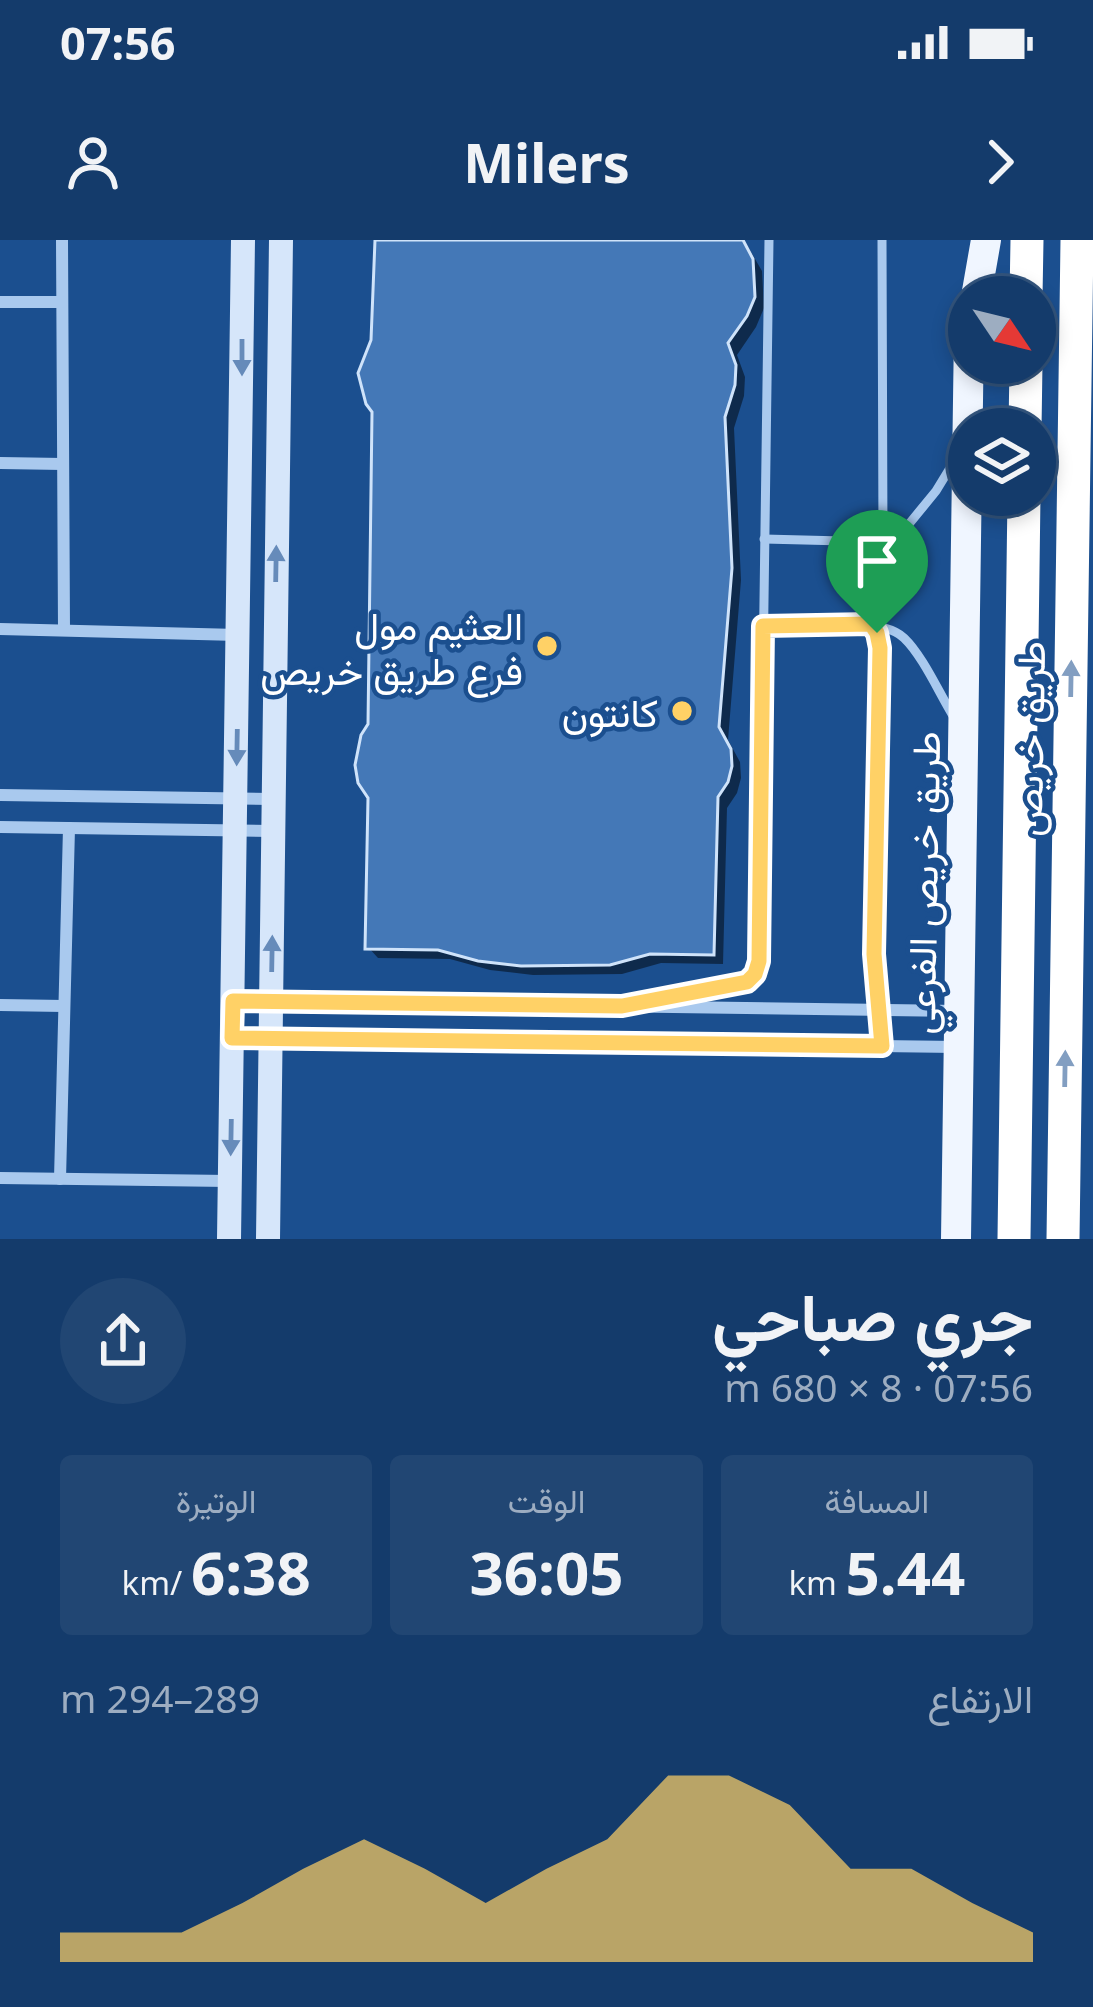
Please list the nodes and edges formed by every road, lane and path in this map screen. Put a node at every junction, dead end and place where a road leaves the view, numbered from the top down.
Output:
1 (62, 240) edge
2 (243, 240) edge
3 (280, 240) edge
4 (769, 240) edge
5 (882, 240) edge
6 (970, 240) edge
7 (986, 240) edge
8 (1027, 240) edge
9 (1077, 240) edge
10 (970, 276) edge
11 (980, 276) edge
12 (1026, 276) edge
13 (0, 302) edge
14 (62, 302) junction
15 (0, 464) edge
16 (63, 464) junction
17 (948, 471) edge
18 (966, 516) edge
19 (1024, 516) edge
20 (764, 539) junction
21 (883, 542) junction
22 (871, 624) junction
23 (763, 626) junction
24 (0, 629) edge
25 (64, 630) junction
26 (239, 635) junction
27 (963, 733) junction
28 (0, 795) edge
29 (236, 798) junction
30 (273, 799) junction
31 (0, 827) edge
32 (69, 828) junction
33 (236, 830) junction
34 (273, 831) junction
35 (233, 1001) junction
36 (271, 1001) junction
37 (0, 1005) edge
38 (64, 1006) junction
39 (622, 1006) junction
40 (881, 1010) junction
41 (959, 1011) junction
42 (232, 1038) junction
43 (271, 1039) junction
44 (882, 1046) junction
45 (959, 1047) junction
46 (0, 1178) edge
47 (60, 1179) junction
48 (230, 1181) junction
49 (1064, 1186) junction
50 (1014, 1235) edge
51 (229, 1239) edge
52 (268, 1239) edge
53 (956, 1239) edge
54 (1063, 1239) edge
55 (1072, 1239) edge

1 - 14 street
2 -> 26 street
30 -> 3 street
4 - 20 lane
5 - 21 lane
6 - 10 street, طريق خريص الفرعي
7 - 11 main road
8 - 12 highway
49 -> 9 highway, طريق خريص
13 - 14 street
14 - 16 street
15 - 16 street
16 - 25 street
17 - 21 lane
18 - 27 main road, طريق خريص الفرعي
19 - 50 highway, طريق خريص
20 - 21 lane
20 - 23 lane
22 - 23 lane
22 - 27 lane
22 - 40 lane
23 - 39 lane
24 - 25 street
25 - 26 street
26 -> 29 street
27 - 41 main road, طريق خريص الفرعي
28 - 29 street
29 - 30 street
29 - 33 street
30 - 34 street
31 - 32 street
32 - 33 street
32 - 38 street
33 - 34 street
33 - 35 street
36 -> 34 street
35 - 36 street
35 - 42 street
36 - 39 street
36 - 43 street
37 - 38 street
38 - 47 street
39 - 40 street
40 - 41 street
40 - 44 street
41 - 45 main road, طريق خريص الفرعي
42 - 43 street
42 -> 48 street
43 - 44 street
43 - 52 street
44 - 45 street
45 - 53 main road, طريق خريص الفرعي
46 - 47 street
47 - 48 street
48 - 51 street
49 - 54 highway, طريق خريص
49 - 55 highway

